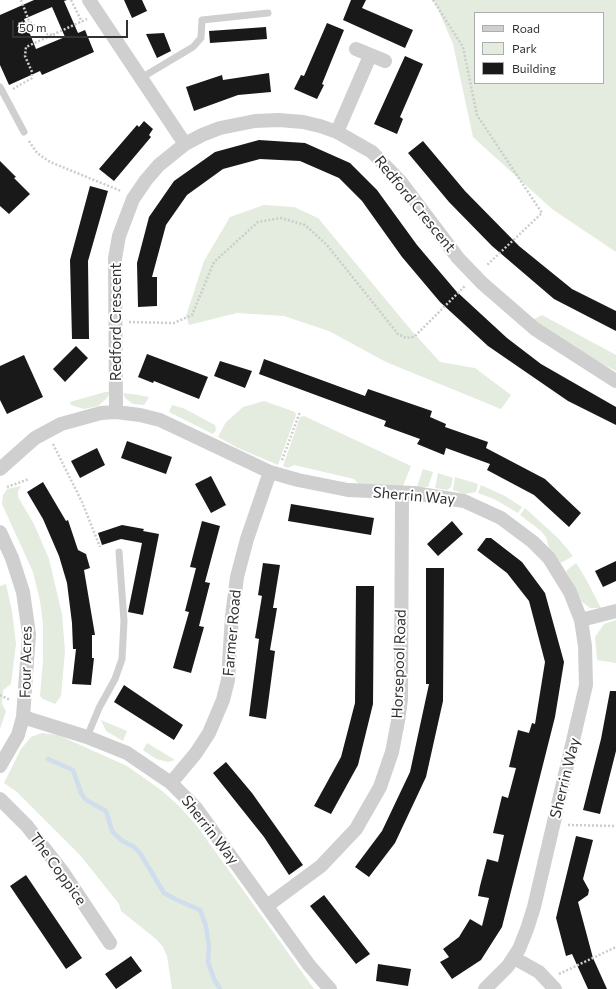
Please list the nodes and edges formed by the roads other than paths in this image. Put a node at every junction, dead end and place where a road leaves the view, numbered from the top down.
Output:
1 (89, 0) edge
2 (268, 13) dead end
3 (356, 49) dead end
4 (370, 56) junction
5 (385, 61) dead end
6 (140, 78) junction
7 (2, 90) edge
8 (24, 132) road end
9 (337, 132) junction
10 (185, 144) junction
11 (616, 381) edge
12 (116, 412) junction
13 (0, 469) edge
14 (274, 473) junction
15 (402, 493) junction
16 (0, 532) edge
17 (119, 552) dead end
18 (616, 611) edge
19 (580, 620) junction
20 (24, 717) junction
21 (87, 737) junction
22 (0, 766) edge
23 (172, 783) junction
24 (0, 799) edge
25 (268, 906) junction
26 (110, 943) dead end
27 (514, 958) junction
28 (552, 985) edge
29 (330, 989) edge
30 (485, 989) edge

1 - 6 street
2 - 6 lane
3 - 4 street
4 - 5 street
4 - 9 street
6 - 10 street
7 - 8 lane
9 - 10 street, Redford Crescent
9 - 11 street, Redford Crescent
10 - 12 street, Redford Crescent
12 - 13 street, Sherrin Way
12 - 14 street, Sherrin Way
14 - 15 street, Sherrin Way
14 - 23 street, Farmer Road
15 - 19 street, Sherrin Way
15 - 25 street, Horsepool Road
16 - 20 street, Four Acres
17 - 21 lane
18 - 19 street
19 - 27 street, Sherrin Way
20 - 21 street, Sherrin Way
20 - 22 street, Four Acres
21 - 23 street, Sherrin Way
23 - 25 street, Sherrin Way
24 - 26 street, The Coppice
25 - 29 street, Sherrin Way
27 - 28 street
27 - 30 street, Sherrin Way

